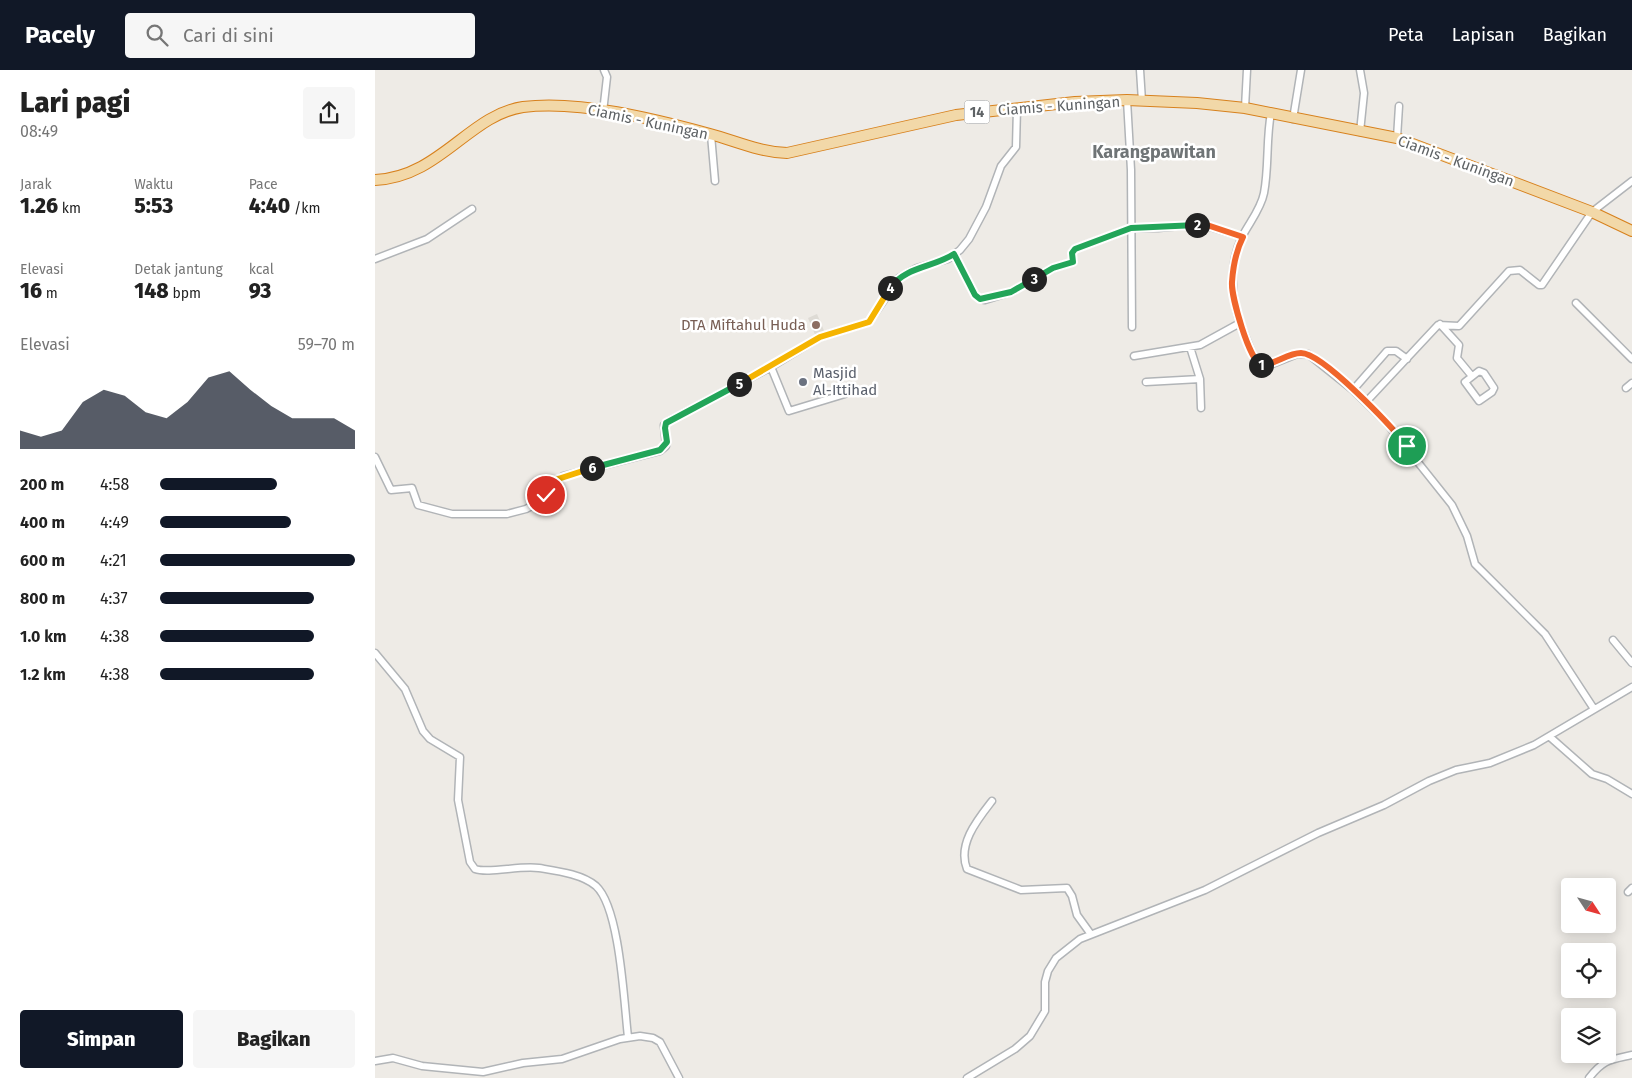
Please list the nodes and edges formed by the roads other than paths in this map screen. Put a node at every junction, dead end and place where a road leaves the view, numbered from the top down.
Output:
1 (605, 70) edge
2 (1140, 70) edge
3 (1247, 70) edge
4 (1301, 70) edge
5 (1360, 70) edge
6 (1127, 100) junction
7 (1142, 101) junction
8 (1399, 106) dead end
9 (1017, 108) junction
10 (1245, 108) junction
11 (603, 112) junction
12 (1271, 113) junction
13 (1293, 118) junction
14 (1360, 132) junction
15 (711, 135) junction
16 (1397, 138) junction
17 (375, 180) edge
18 (715, 181) dead end
19 (1632, 181) edge
20 (472, 209) dead end
21 (1592, 212) junction
22 (1131, 228) junction
23 (1632, 231) edge
24 (1243, 237) junction
25 (954, 254) junction
26 (375, 259) edge
27 (1576, 303) dead end
28 (1240, 323) junction
29 (1440, 324) junction
30 (1132, 327) dead end
31 (1190, 347) junction
32 (1134, 356) dead end
33 (1407, 359) junction
34 (1632, 359) edge
35 (771, 367) junction
36 (1471, 375) junction
37 (1200, 379) junction
38 (1146, 382) dead end
39 (1632, 383) edge
40 (1626, 388) dead end
41 (1353, 390) junction
42 (845, 394) dead end
43 (1366, 402) junction
44 (1201, 408) dead end
45 (375, 457) edge
46 (1613, 640) dead end
47 (375, 653) edge
48 (1632, 663) edge
49 (1632, 686) edge
50 (1595, 710) junction
51 (1550, 737) junction
52 (1632, 794) edge
53 (992, 801) dead end
54 (1090, 933) junction
55 (628, 1037) junction
56 (1632, 1055) edge
57 (375, 1061) edge
58 (679, 1078) edge
59 (967, 1078) edge
60 (1589, 1078) edge

1 - 11 street
2 - 7 street
3 - 10 street
4 - 13 street
5 - 14 street
6 - 7 highway, Ciamis - Kuningan / 14
6 - 9 highway, Ciamis - Kuningan / 14
6 - 22 street
7 - 10 highway, Ciamis - Kuningan / 14
8 - 16 street
9 - 15 highway, Ciamis - Kuningan / 14
9 - 25 street
10 - 12 highway, Ciamis - Kuningan / 14
11 - 15 highway, Ciamis - Kuningan / 14
11 - 17 highway, Ciamis - Kuningan / 14
12 - 13 highway, Ciamis - Kuningan / 14
12 - 24 street
13 - 14 highway, Ciamis - Kuningan / 14
14 - 16 highway, Ciamis - Kuningan / 14
15 - 18 street
16 - 21 highway, Ciamis - Kuningan / 14
19 - 21 street
20 - 26 street
21 - 23 highway, Ciamis - Kuningan / 14
21 - 29 street
22 - 24 street
22 - 25 street
22 - 30 street
24 - 28 street
25 - 35 street
27 - 34 street
28 - 31 street
28 - 41 street
29 - 33 street
29 - 36 street
31 - 32 street
31 - 37 street
33 - 41 street
33 - 43 street
35 - 42 street
35 - 45 street
36 - 36 street
37 - 38 street
37 - 44 street
39 - 40 street
41 - 43 street
43 - 50 street
46 - 48 street
47 - 55 street
49 - 50 street
50 - 51 street
51 - 52 street
51 - 54 street
53 - 54 street
54 - 59 street
55 - 57 street
55 - 58 street
56 - 60 street

